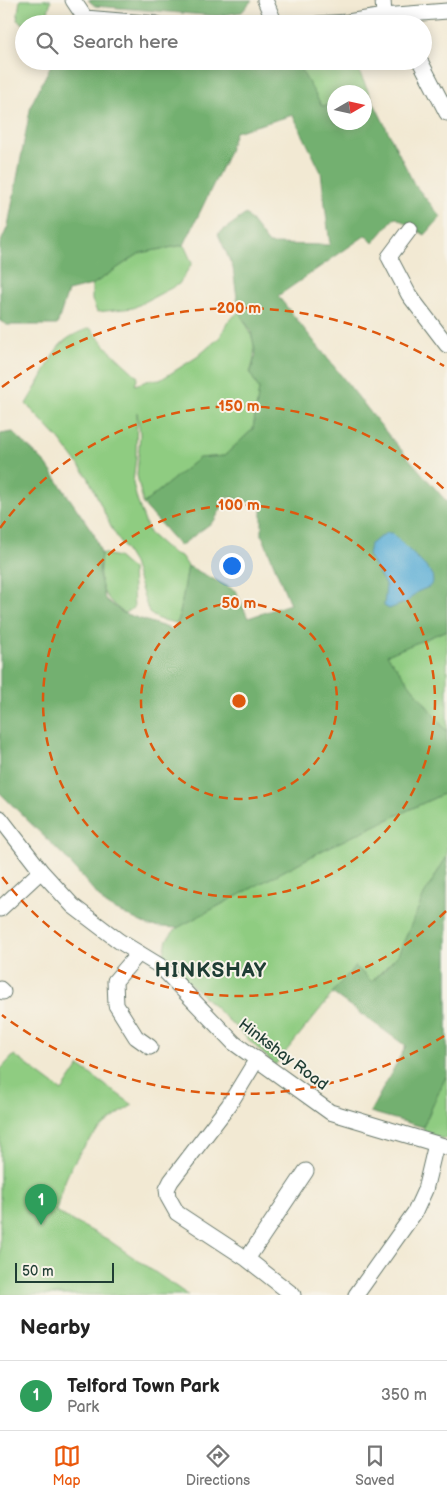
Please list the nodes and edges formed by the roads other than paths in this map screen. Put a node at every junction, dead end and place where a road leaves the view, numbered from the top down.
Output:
1 (72, 0) edge
2 (265, 0) edge
3 (383, 0) edge
4 (447, 11) edge
5 (83, 15) edge
6 (271, 15) edge
7 (384, 15) edge
8 (428, 15) edge
9 (425, 70) edge
10 (447, 113) edge
11 (410, 229) dead end
12 (447, 345) edge
13 (0, 818) edge
14 (41, 871) junction
15 (0, 908) edge
16 (139, 953) junction
17 (150, 1047) dead end
18 (257, 1060) junction
19 (441, 1146) edge
20 (306, 1171) dead end
21 (247, 1259) junction
22 (293, 1295) edge
23 (356, 1295) edge

1 - 5 street
2 - 6 street
3 - 7 street
4 - 8 street
9 - 10 street
11 - 12 street
13 - 14 street, Hinkshay Road
14 - 15 street
14 - 16 street, Hinkshay Road
16 - 17 street
16 - 18 street, Hinkshay Road
18 - 19 street, Hinkshay Road
18 - 21 street
19 - 23 street
20 - 21 street
21 - 22 street

